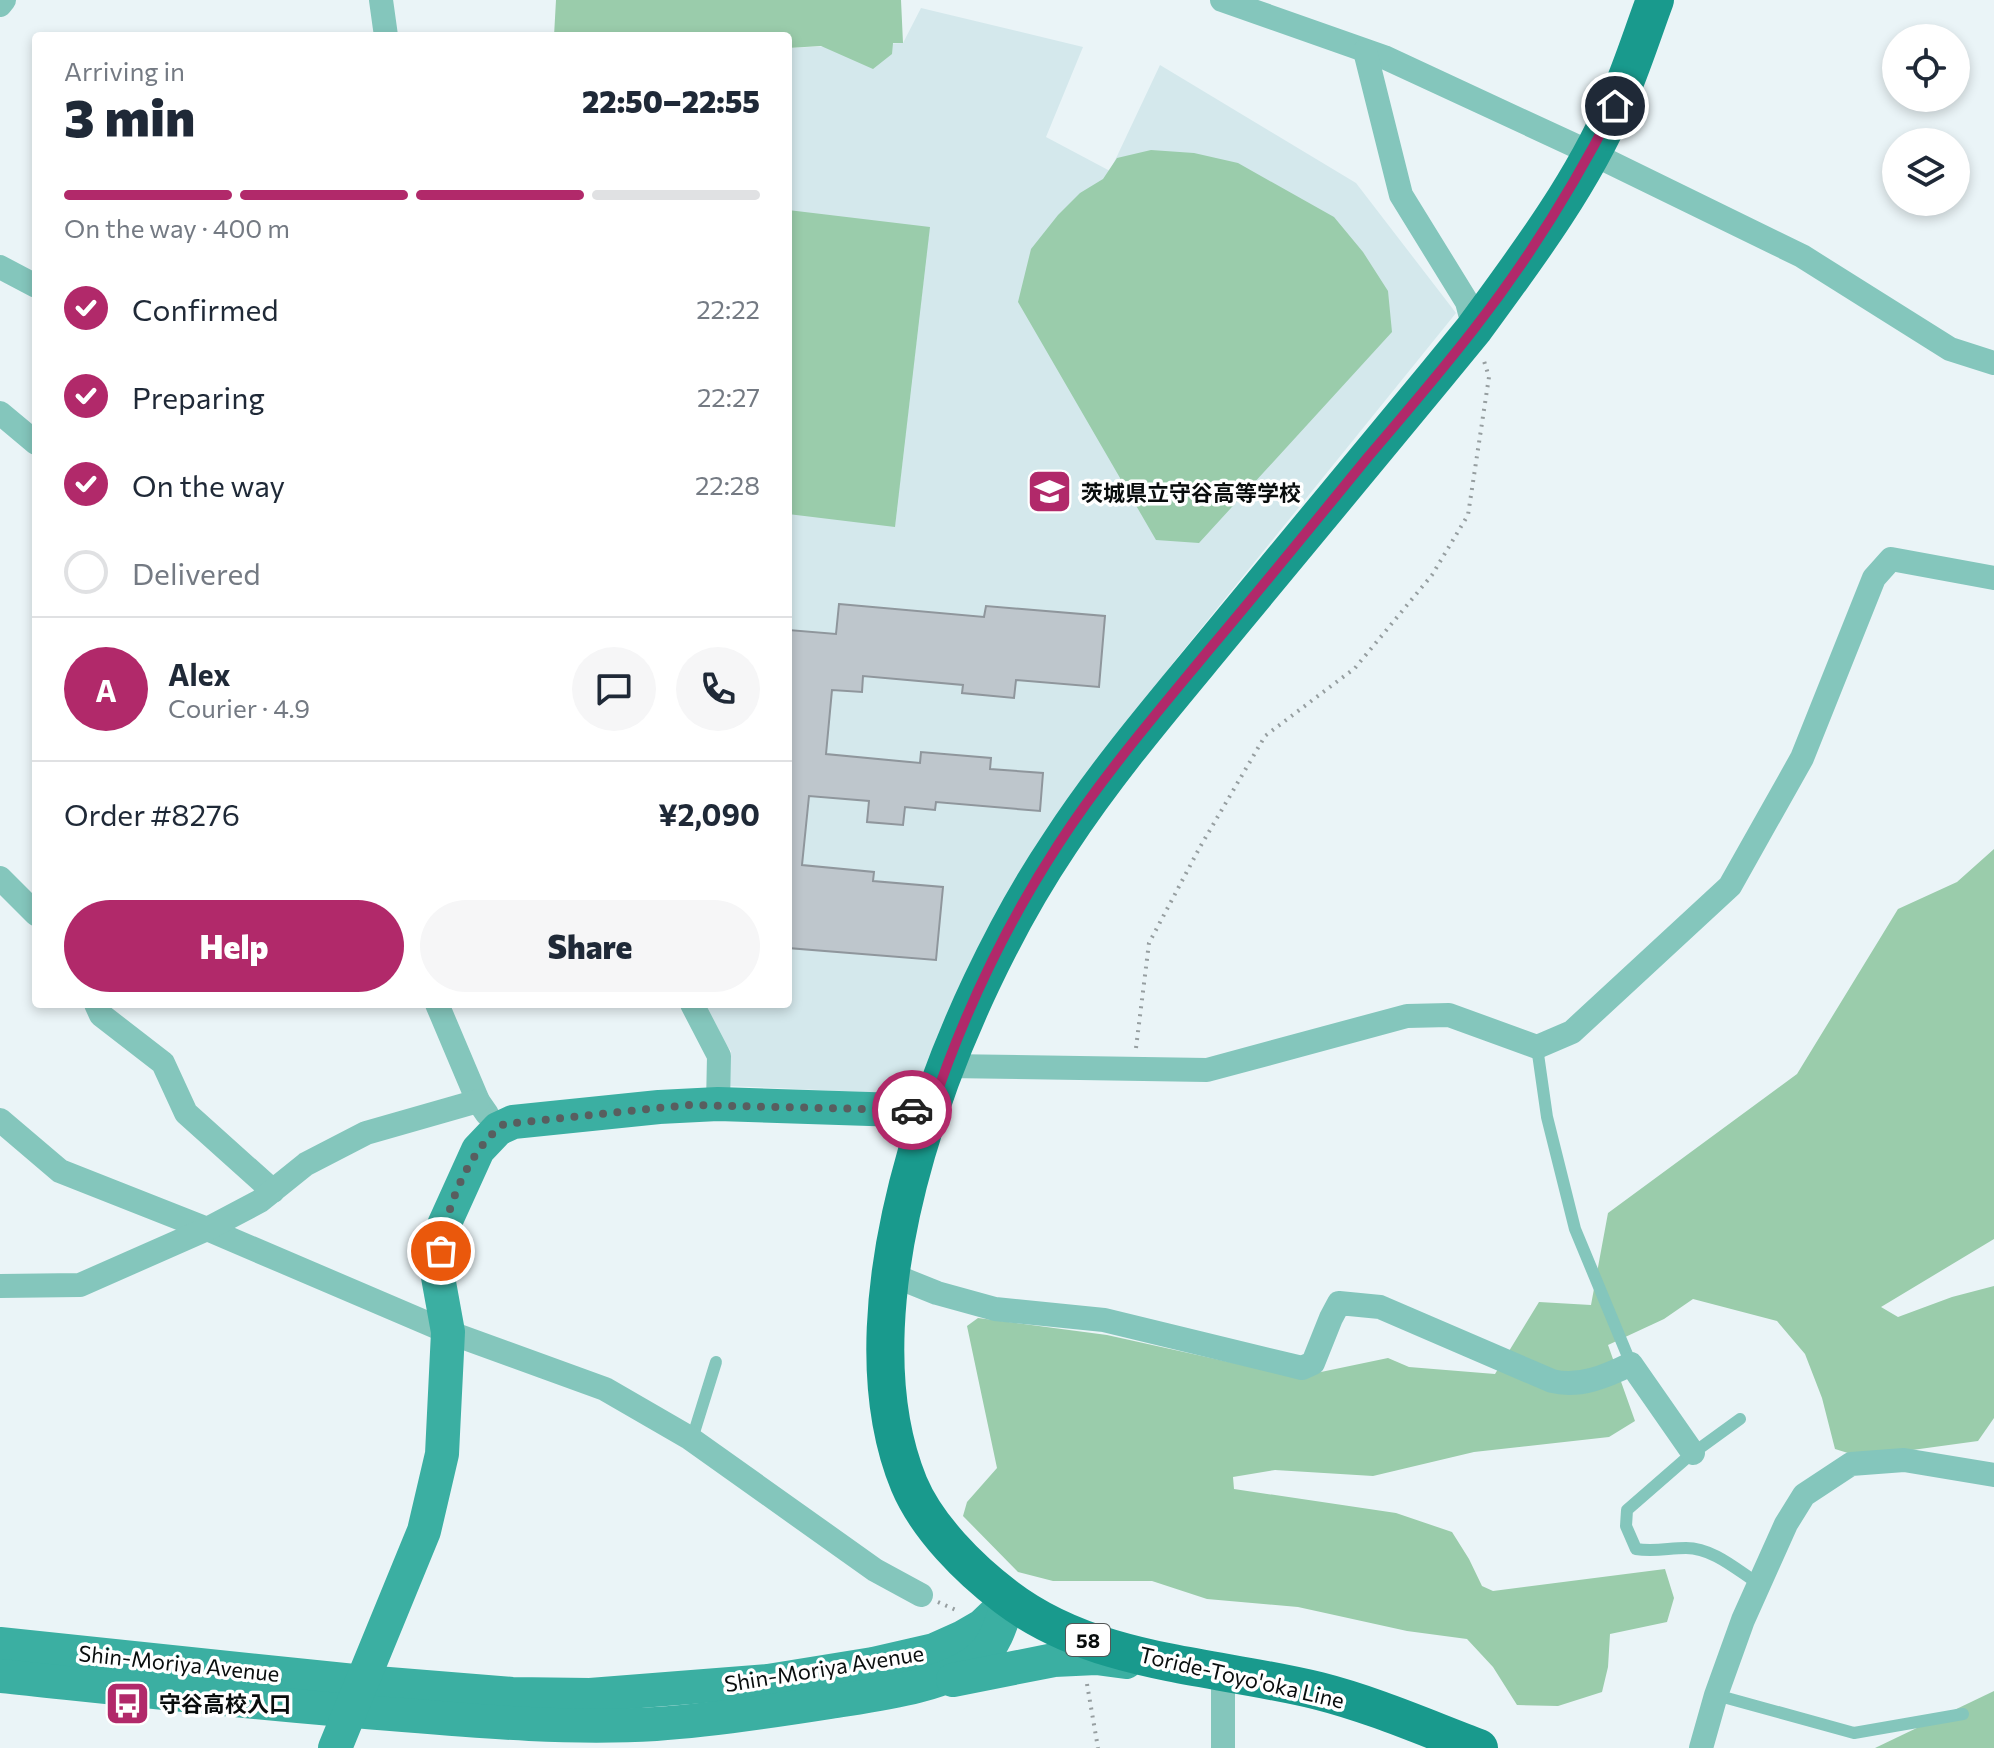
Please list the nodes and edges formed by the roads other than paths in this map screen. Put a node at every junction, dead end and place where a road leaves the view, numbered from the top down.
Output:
1 (381, 0) edge
2 (1222, 0) edge
3 (1655, 0) edge
4 (385, 32) edge
5 (1365, 51) junction
6 (1591, 153) junction
7 (0, 267) edge
8 (32, 284) edge
9 (1474, 329) junction
10 (1994, 363) edge
11 (0, 413) edge
12 (32, 440) edge
13 (1994, 578) edge
14 (0, 878) edge
15 (32, 910) edge
16 (98, 1008) edge
17 (439, 1008) edge
18 (694, 1008) edge
19 (1537, 1047) junction
20 (946, 1066) junction
21 (478, 1101) junction
22 (718, 1104) junction
23 (931, 1111) junction
24 (0, 1120) edge
25 (498, 1129) junction
26 (273, 1191) junction
27 (207, 1229) junction
28 (890, 1274) junction
29 (0, 1286) edge
30 (448, 1332) junction
31 (716, 1362) dead end
32 (1631, 1364) junction
33 (1740, 1419) dead end
34 (692, 1439) junction
35 (1693, 1453) junction
36 (1994, 1475) edge
37 (1759, 1584) junction
38 (921, 1595) dead end
39 (1009, 1600) junction
40 (0, 1644) edge
41 (1175, 1664) junction
42 (1223, 1674) junction
43 (0, 1676) edge
44 (906, 1689) junction
45 (1716, 1695) junction
46 (357, 1697) junction
47 (1963, 1714) dead end
48 (335, 1748) edge
49 (1223, 1748) edge
50 (1479, 1748) edge
51 (1701, 1748) edge

1 - 4 street
2 - 5 street
3 - 6 main road, Toride-Toyo'oka Line / 58
5 - 6 street
5 - 9 street
6 - 9 main road, Toride-Toyo'oka Line / 58
6 - 10 street
7 - 8 street
9 - 20 main road, Toride-Toyo'oka Line / 58
11 - 12 street
13 - 19 street
14 - 15 street
16 - 26 street
17 - 21 street
18 - 22 street
19 - 20 street
19 - 32 lane
20 - 23 main road, Toride-Toyo'oka Line / 58
21 - 25 street
21 - 26 street
22 - 23 street
22 - 25 street
23 - 28 main road, Toride-Toyo'oka Line / 58
24 - 27 street
25 - 30 street
26 - 27 street
27 - 29 street
27 - 30 street
28 - 32 street
28 - 39 main road, Toride-Toyo'oka Line / 58
30 - 34 street
30 - 46 street
31 - 34 lane
32 - 35 street
33 - 35 lane
34 - 38 street
35 - 37 lane
36 - 37 street
37 - 45 street
39 - 41 main road, Toride-Toyo'oka Line / 58
39 - 44 street, Shin-Moriya Avenue
39 - 46 street, Shin-Moriya Avenue
40 - 46 street, Shin-Moriya Avenue
41 - 42 main road, Toride-Toyo'oka Line / 58
41 - 44 street
42 - 49 street
42 - 50 main road, Toride-Toyo'oka Line / 58
43 - 46 street, Shin-Moriya Avenue
44 - 46 street, Shin-Moriya Avenue
45 - 47 lane
45 - 51 street
46 - 48 street

